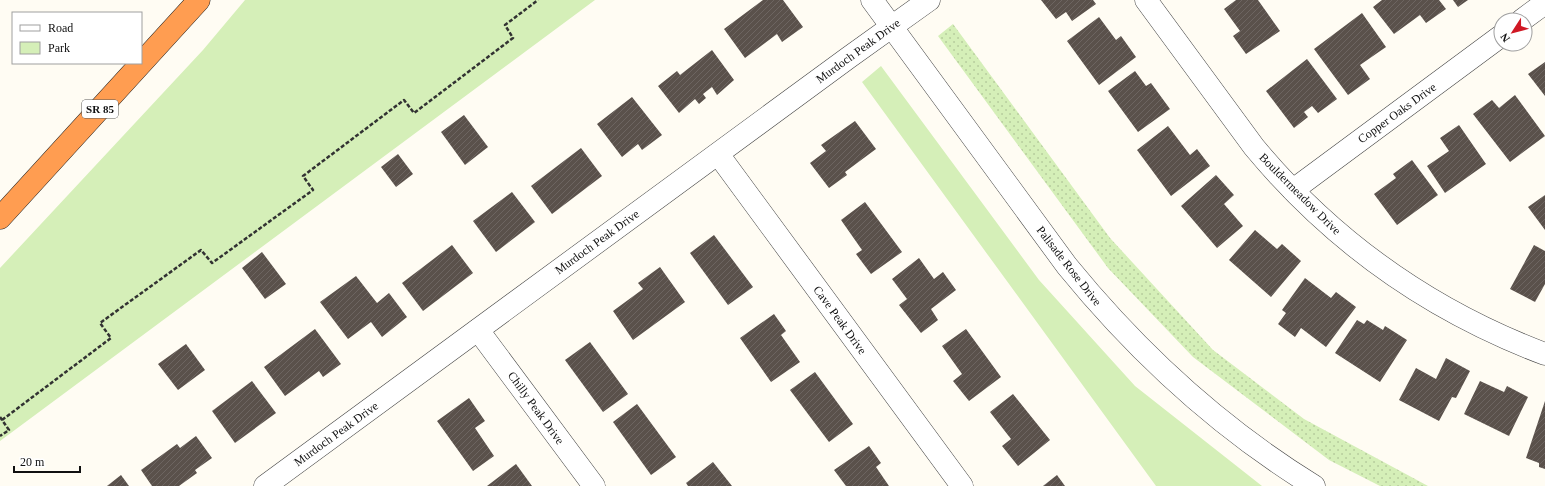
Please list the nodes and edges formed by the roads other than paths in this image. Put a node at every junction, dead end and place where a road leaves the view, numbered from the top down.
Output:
1 (199, 0) edge
2 (872, 0) edge
3 (929, 0) edge
4 (1146, 0) edge
5 (1545, 3) edge
6 (1533, 12) edge
7 (892, 27) junction
8 (1493, 42) edge
9 (142, 62) edge
10 (141, 64) edge
11 (718, 154) junction
12 (1293, 190) junction
13 (0, 218) edge
14 (478, 330) junction
15 (1545, 354) edge
16 (265, 486) edge
17 (594, 486) edge
18 (962, 486) edge
19 (1314, 486) edge

1 - 9 highway, SR 85
2 - 7 street, Palisade Rose Drive
3 - 7 street, Murdoch Peak Drive
4 - 12 street, Bouldermeadow Drive
5 - 6 street
7 - 11 street, Murdoch Peak Drive
7 - 19 street, Palisade Rose Drive
8 - 12 street, Copper Oaks Drive
10 - 13 highway, SR 85
11 - 14 street, Murdoch Peak Drive
11 - 18 street, Cave Peak Drive
12 - 15 street, Bouldermeadow Drive
14 - 16 street, Murdoch Peak Drive
14 - 17 street, Chilly Peak Drive

